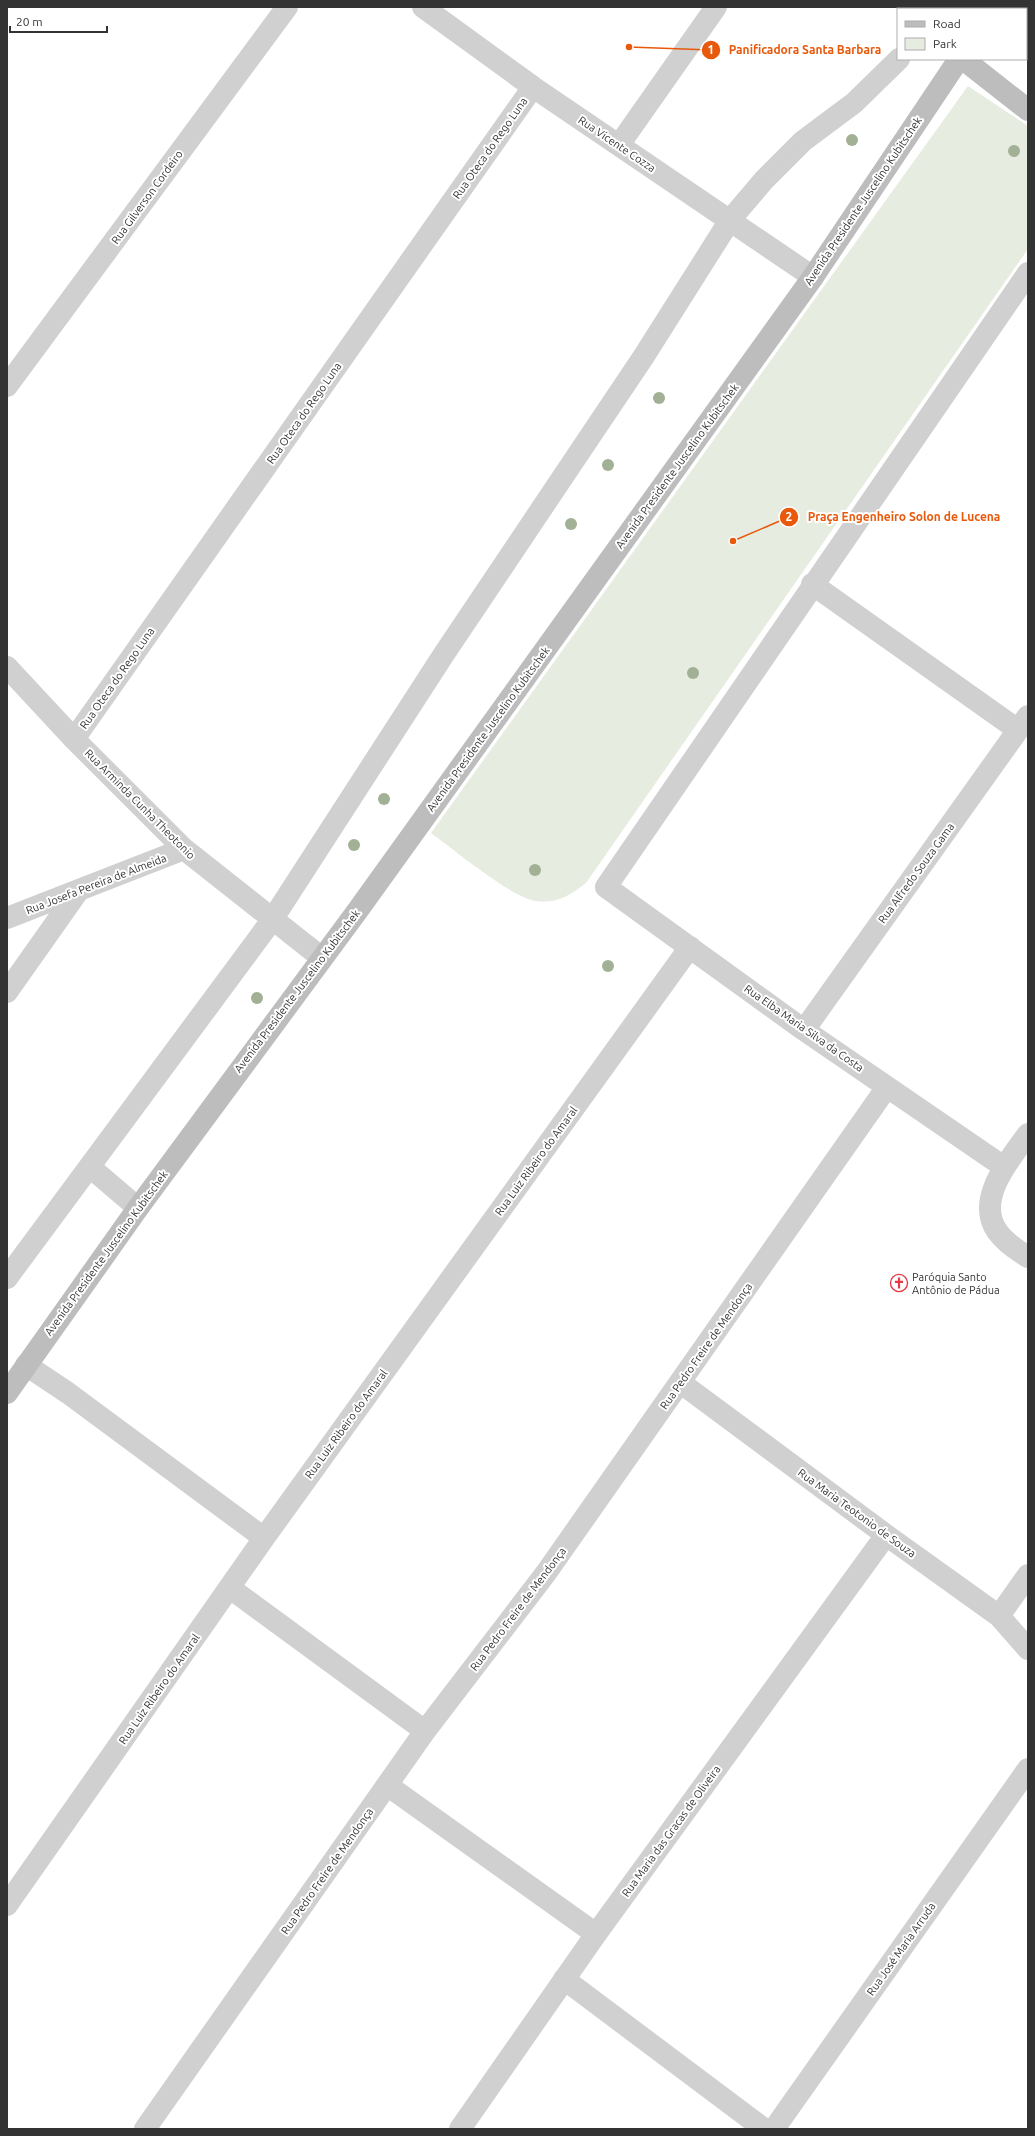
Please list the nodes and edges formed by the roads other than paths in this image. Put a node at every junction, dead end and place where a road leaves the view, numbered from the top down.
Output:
1 (286, 7) edge
2 (423, 7) edge
3 (716, 7) edge
4 (898, 60) edge
5 (958, 60) edge
6 (964, 60) edge
7 (533, 87) junction
8 (1028, 110) edge
9 (619, 145) junction
10 (730, 220) junction
11 (1028, 273) edge
12 (812, 277) junction
13 (7, 386) edge
14 (812, 584) junction
15 (7, 666) edge
16 (1023, 723) edge
17 (74, 739) junction
18 (184, 849) junction
19 (80, 890) junction
20 (7, 918) edge
21 (272, 920) junction
22 (690, 947) junction
23 (322, 958) junction
24 (7, 992) edge
25 (804, 1030) junction
26 (887, 1087) junction
27 (1028, 1134) edge
28 (90, 1167) junction
29 (1004, 1167) junction
30 (138, 1208) junction
31 (1025, 1255) edge
32 (7, 1278) edge
33 (26, 1365) junction
34 (681, 1383) junction
35 (7, 1393) edge
36 (886, 1535) junction
37 (264, 1538) junction
38 (1028, 1575) edge
39 (230, 1588) junction
40 (999, 1616) junction
41 (1028, 1649) edge
42 (425, 1731) junction
43 (1028, 1769) edge
44 (387, 1785) junction
45 (7, 1905) edge
46 (596, 1934) junction
47 (564, 1979) junction
48 (145, 2129) edge
49 (460, 2129) edge
50 (764, 2129) edge
51 (774, 2129) edge

1 - 13 street, Rua Gilverson Cordeiro
2 - 7 street, Rua Vicente Cozza
3 - 9 street
4 - 10 street
5 - 12 main road, Avenida Presidente Juscelino Kubitschek
6 - 8 main road
7 - 9 street, Rua Vicente Cozza
7 - 17 street, Rua Oteca do Rego Luna
9 - 10 street, Rua Vicente Cozza
10 - 12 street, Rua Vicente Cozza
10 - 21 street
11 - 14 street
12 - 23 main road, Avenida Presidente Juscelino Kubitschek
14 - 16 street
14 - 22 street, Rua Elba Maria Silva da Costa
15 - 17 street, Rua Arminda Cunha Theotonio
16 - 25 street, Rua Alfredo Souza Gama
17 - 18 street, Rua Arminda Cunha Theotonio
18 - 19 street, Rua Josefa Pereira de Almeida
18 - 21 street, Rua Arminda Cunha Theotonio
19 - 20 street, Rua Josefa Pereira de Almeida
19 - 24 street
21 - 23 street, Rua Arminda Cunha Theotonio
21 - 28 street
22 - 25 street, Rua Elba Maria Silva da Costa
22 - 37 street, Rua Luiz Ribeiro do Amaral
23 - 30 main road, Avenida Presidente Juscelino Kubitschek
25 - 26 street, Rua Elba Maria Silva da Costa
26 - 29 street, Rua Elba Maria Silva da Costa
26 - 34 street, Rua Pedro Freire de Mendonça
27 - 29 street
28 - 30 street
28 - 32 street
29 - 31 street
30 - 33 main road, Avenida Presidente Juscelino Kubitschek
33 - 35 main road, Avenida Presidente Juscelino Kubitschek
33 - 37 street
34 - 36 street, Rua Maria Teotonio de Souza
34 - 42 street, Rua Pedro Freire de Mendonça
36 - 40 street, Rua Maria Teotonio de Souza
36 - 46 street, Rua Maria das Gracas de Oliveira
37 - 39 street, Rua Luiz Ribeiro do Amaral
38 - 40 street
39 - 42 street
39 - 45 street, Rua Luiz Ribeiro do Amaral
40 - 41 street, Rua Maria Teotonio de Souza
42 - 44 street, Rua Pedro Freire de Mendonça
43 - 51 street, Rua José Maria Arruda
44 - 46 street
44 - 48 street, Rua Pedro Freire de Mendonça
46 - 47 street, Rua Maria das Gracas de Oliveira
47 - 49 street, Rua Maria das Gracas de Oliveira
47 - 50 street

